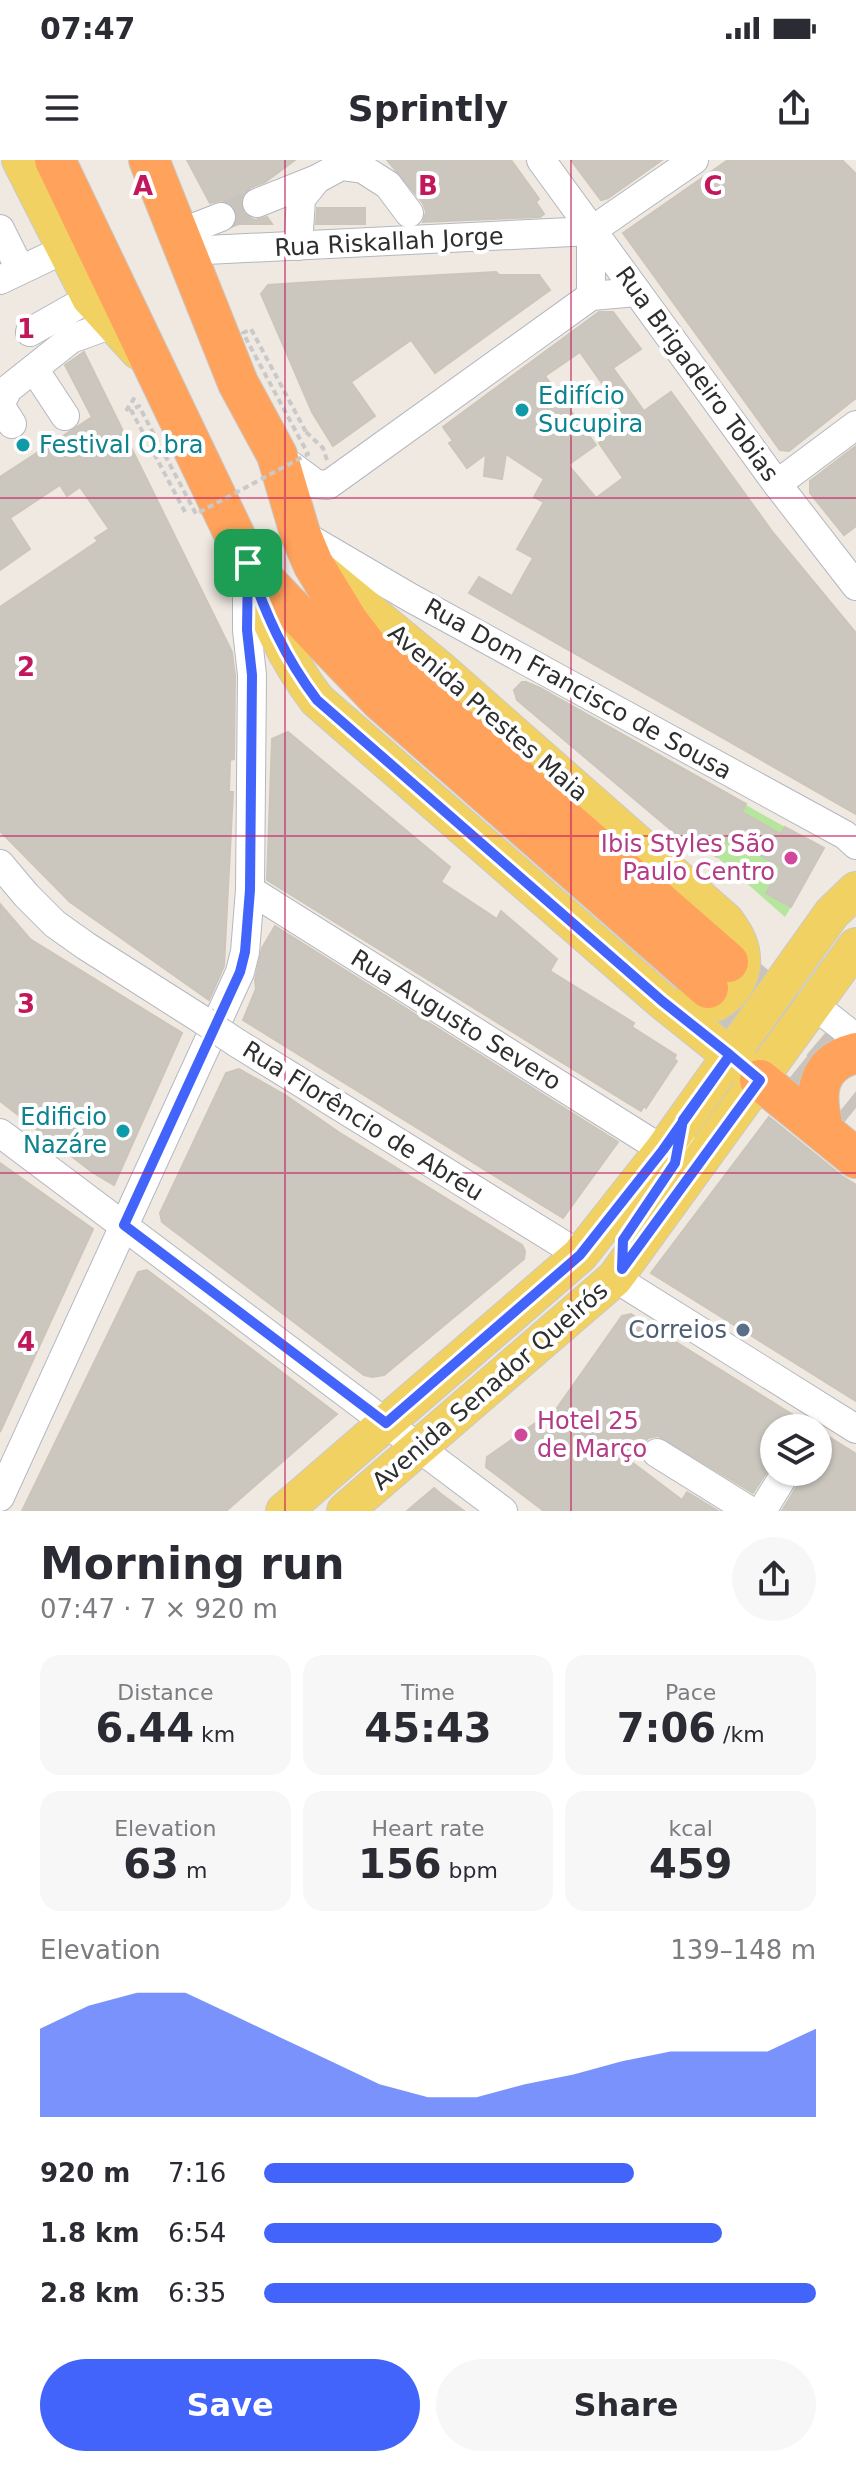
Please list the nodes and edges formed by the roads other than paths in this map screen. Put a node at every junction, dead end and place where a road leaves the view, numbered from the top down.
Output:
1 (20, 160) edge
2 (55, 160) edge
3 (149, 160) edge
4 (177, 160) edge
5 (541, 160) edge
6 (694, 160) edge
7 (317, 179) junction
8 (257, 203) tunnel mouth
9 (409, 213) dead end
10 (221, 217) tunnel mouth
11 (0, 229) edge
12 (591, 231) junction
13 (181, 236) junction
14 (298, 246) junction
15 (65, 249) junction
16 (10, 274) edge
17 (637, 292) junction
18 (591, 296) junction
19 (90, 298) junction
20 (115, 323) junction
21 (30, 332) dead end
22 (34, 369) junction
23 (155, 369) junction
24 (65, 416) dead end
25 (12, 424) dead end
26 (856, 425) edge
27 (292, 444) junction
28 (777, 484) junction
29 (307, 549) junction
30 (248, 563) junction
31 (856, 586) edge
32 (856, 845) edge
33 (0, 864) edge
34 (856, 869) edge
35 (250, 890) junction
36 (844, 902) edge
37 (856, 946) edge
38 (662, 1001) junction
39 (814, 1005) junction
40 (856, 1038) edge
41 (856, 1053) edge
42 (730, 1055) junction
43 (760, 1080) junction
44 (683, 1120) junction
45 (824, 1131) junction
46 (0, 1133) edge
47 (663, 1150) junction
48 (856, 1158) edge
49 (124, 1225) junction
50 (580, 1255) junction
51 (618, 1274) junction
52 (812, 1414) edge
53 (386, 1423) junction
54 (832, 1423) edge
55 (856, 1429) edge
56 (419, 1447) junction
57 (657, 1453) dead end
58 (777, 1486) edge
59 (0, 1497) edge
60 (284, 1511) edge
61 (345, 1511) edge
62 (503, 1511) edge
63 (750, 1511) edge
64 (762, 1511) edge

1 - 15 main road, Avenida Prestes Maia
2 - 23 highway, Avenida Prestes Maia
3 - 13 highway, Avenida Prestes Maia
4 - 13 highway
5 - 12 street, Rua Brigadeiro Tobias
6 - 12 street
7 - 8 street
7 - 9 street
7 - 14 street
10 - 13 street
11 - 16 street
12 - 14 street, Rua Riskallah Jorge
12 - 17 street, Rua Brigadeiro Tobias
12 - 18 street
13 - 14 street, Rua Riskallah Jorge
13 - 27 highway, Avenida Prestes Maia
15 - 16 street
15 - 19 main road, Avenida Prestes Maia
17 - 18 street
17 - 28 street, Rua Brigadeiro Tobias
18 - 27 street
19 - 20 main road, Avenida Prestes Maia
19 - 21 street
20 - 22 street
20 - 23 main road, Avenida Prestes Maia
22 - 24 street
22 - 25 street
23 - 30 highway, Avenida Prestes Maia
26 - 28 street
27 - 29 highway, Avenida Prestes Maia
28 - 31 street, Rua Brigadeiro Tobias
29 - 30 highway, Avenida Prestes Maia
29 - 32 street, Rua Dom Francisco de Sousa
29 - 38 main road, Avenida Prestes Maia
30 - 35 street
30 - 38 main road, Avenida Prestes Maia
33 - 50 street, Rua Florêncio de Abreu, bridge
34 - 36 street
35 - 47 street, Rua Augusto Severo
35 - 49 street
36 - 42 main road, Avenida Senador Queirós
37 - 39 main road, Avenida Senador Queirós
38 - 42 main road, Avenida Prestes Maia
39 - 40 street
39 - 43 main road, Avenida Senador Queirós
41 - 45 highway
42 - 43 main road, Avenida Prestes Maia
42 - 44 main road, Avenida Senador Queirós
43 - 45 highway
43 - 51 main road, Avenida Senador Queirós
44 - 47 main road, Avenida Senador Queirós
44 - 51 street
45 - 48 highway
46 - 49 street
47 - 50 main road, Avenida Senador Queirós
49 - 53 street
49 - 59 street
50 - 53 main road, Avenida Senador Queirós
51 - 52 street
51 - 56 main road, Avenida Senador Queirós
53 - 56 street
53 - 60 main road, Avenida Senador Queirós
54 - 55 street
56 - 61 main road, Avenida Senador Queirós
56 - 62 street
57 - 63 street
58 - 64 street

